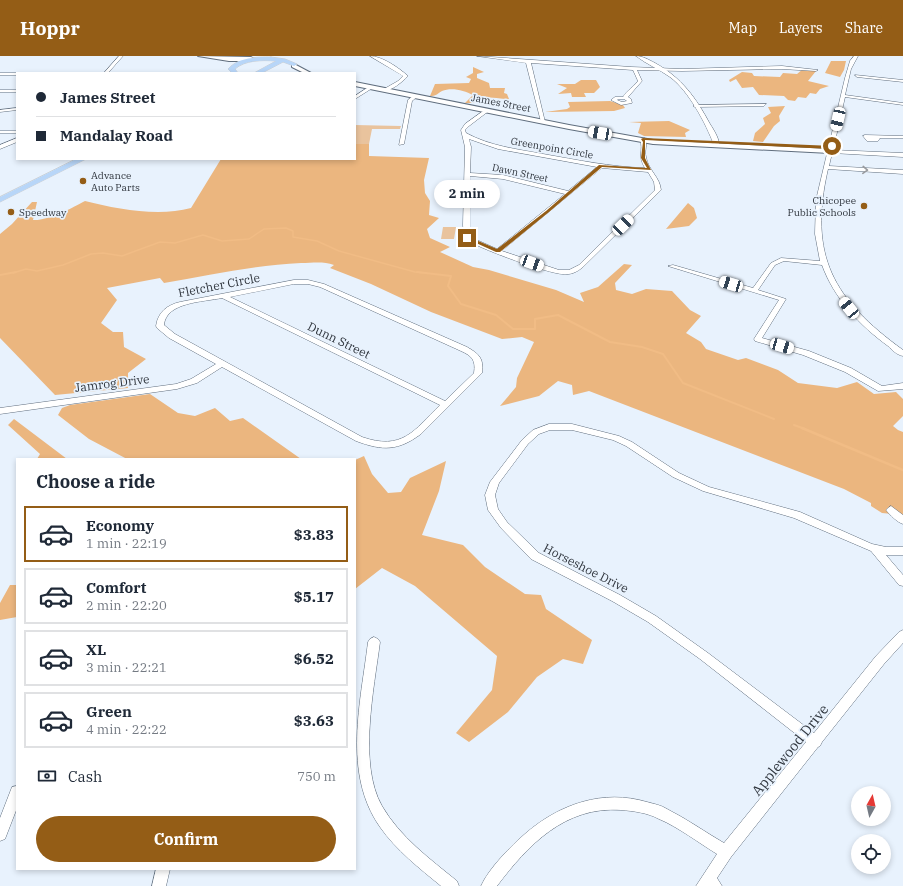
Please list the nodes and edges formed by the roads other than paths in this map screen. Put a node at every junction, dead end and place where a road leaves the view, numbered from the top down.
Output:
1 (121, 56) edge
2 (201, 56) edge
3 (294, 56) edge
4 (372, 56) edge
5 (479, 56) edge
6 (638, 56) edge
7 (856, 56) edge
8 (208, 57) junction
9 (273, 58) edge
10 (283, 58) edge
11 (252, 59) junction
12 (528, 61) junction
13 (294, 65) junction
14 (634, 68) junction
15 (661, 69) junction
16 (816, 70) dead end
17 (107, 72) edge
18 (232, 72) edge
19 (250, 72) edge
20 (259, 72) edge
21 (290, 72) dead end
22 (306, 72) edge
23 (0, 74) edge
24 (16, 74) edge
25 (857, 76) dead end
26 (903, 81) edge
27 (356, 84) edge
28 (372, 87) junction
29 (386, 90) junction
30 (0, 91) edge
31 (16, 91) edge
32 (416, 96) junction
33 (844, 96) junction
34 (356, 97) edge
35 (625, 98) dead end
36 (903, 104) edge
37 (695, 106) junction
38 (764, 106) dead end
39 (16, 109) edge
40 (488, 110) junction
41 (0, 111) edge
42 (543, 122) junction
43 (0, 132) edge
44 (16, 132) edge
45 (464, 134) junction
46 (877, 136) dead end
47 (903, 137) edge
48 (643, 139) junction
49 (16, 140) edge
50 (401, 144) dead end
51 (716, 144) junction
52 (0, 147) edge
53 (472, 147) junction
54 (498, 147) junction
55 (831, 150) junction
56 (903, 154) edge
57 (67, 160) edge
58 (80, 160) edge
59 (601, 166) junction
60 (827, 167) junction
61 (649, 170) junction
62 (903, 172) edge
63 (467, 174) junction
64 (0, 192) edge
65 (570, 193) junction
66 (0, 200) edge
67 (498, 251) junction
68 (824, 263) junction
69 (671, 266) dead end
70 (754, 291) junction
71 (223, 296) junction
72 (903, 354) edge
73 (222, 364) junction
74 (903, 386) edge
75 (446, 404) junction
76 (0, 410) edge
77 (891, 510) dead end
78 (903, 520) edge
79 (875, 549) junction
80 (903, 552) edge
81 (903, 582) edge
82 (903, 635) edge
83 (374, 642) dead end
84 (816, 742) junction
85 (16, 794) edge
86 (0, 834) edge
87 (726, 852) junction
88 (163, 870) edge
89 (709, 883) edge
90 (159, 886) edge
91 (452, 886) edge
92 (488, 886) edge

1 - 17 street
2 - 8 main road
3 - 10 main road
3 - 13 main road
4 - 29 street
5 - 12 street
6 - 15 street
7 - 33 street
8 - 11 main road
8 - 18 main road
9 - 10 main road
9 - 11 main road
9 - 19 main road
10 - 13 main road
10 - 20 main road
11 - 18 main road
12 - 14 street
12 - 42 street
13 - 21 main road
13 - 22 main road
14 - 15 street
14 - 35 street
15 - 16 street
15 - 37 street
23 - 24 street
25 - 26 street
27 - 28 main road, James Street
28 - 29 main road, James Street
28 - 34 street
29 - 32 main road, James Street
30 - 31 street
32 - 40 main road, James Street
32 - 50 street
33 - 36 street
33 - 55 street
37 - 38 street
37 - 51 street
39 - 41 street
40 - 42 main road, James Street
40 - 45 street
42 - 48 main road, James Street
43 - 44 street
45 - 53 street
45 - 54 street, Greenpoint Circle
46 - 47 street
48 - 51 main road, James Street
48 - 61 street
49 - 52 street
51 - 55 main road, James Street
53 - 54 street, Greenpoint Circle
53 - 63 street
54 - 59 street, Greenpoint Circle
55 - 56 street, James Street
55 - 60 street
57 - 64 main road
58 - 66 main road
59 - 61 street, Greenpoint Circle
59 - 65 street
60 -> 62 street
60 - 68 street
61 - 67 street
63 - 65 street, Dawn Street
63 - 67 street
65 - 67 street
68 - 70 street
68 - 72 street
69 - 70 street
70 - 74 street
71 - 73 street, Fletcher Circle
71 - 75 street, Dunn Street
71 - 75 street, Fletcher Circle
73 - 75 street, Fletcher Circle
73 - 76 street, Jamrog Drive
77 - 78 street
79 - 80 street, Horseshoe Drive
79 - 81 street, Horseshoe Drive
79 - 84 street, Horseshoe Drive
82 - 84 street, Applewood Drive
83 - 91 street
84 - 87 street, Applewood Drive
85 - 86 street
87 - 89 street, Applewood Drive
87 - 92 street
88 - 90 street

